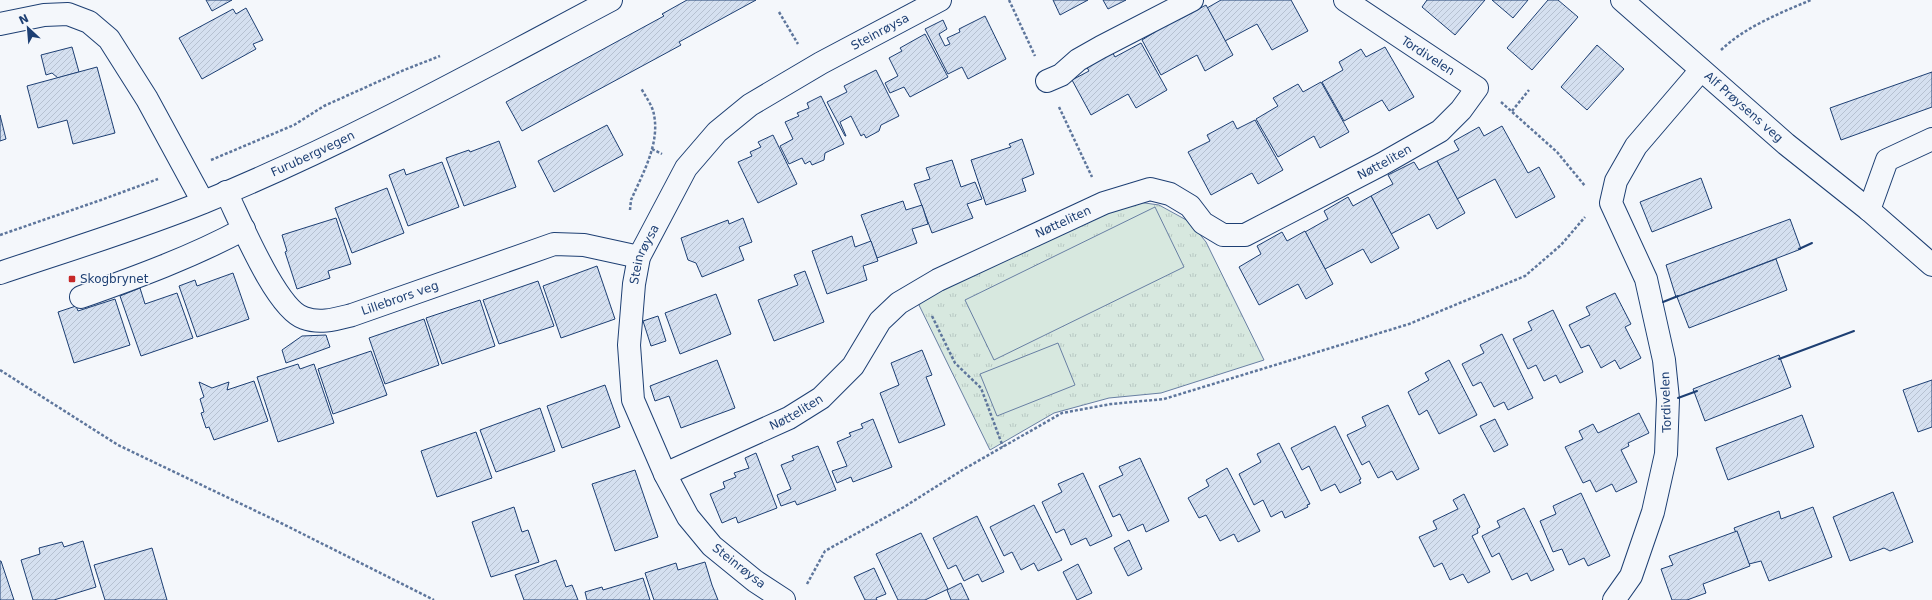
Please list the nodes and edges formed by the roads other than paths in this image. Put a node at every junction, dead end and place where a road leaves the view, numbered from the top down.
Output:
1 (940, 0) edge
2 (1192, 0) edge
3 (1345, 0) edge
4 (1622, 0) edge
5 (605, 1) edge
6 (42, 8) edge
7 (0, 24) edge
8 (1701, 70) junction
9 (1047, 81) dead end
10 (1477, 88) joint
11 (1932, 139) edge
12 (226, 192) junction
13 (203, 202) junction
14 (1869, 210) junction
15 (244, 229) junction
16 (631, 255) junction
17 (1932, 265) edge
18 (0, 273) edge
19 (81, 297) dead end
20 (665, 474) junction
21 (784, 600) edge
22 (1614, 600) edge

1 - 16 street, Steinrøysa
2 - 9 street
3 - 10 street, Tordivelen
4 - 8 street, Alf Prøysens veg
5 - 12 street, Furubergvegen
6 - 7 street
6 - 13 street
8 - 14 street, Alf Prøysens veg
8 - 22 street, Tordivelen
10 - 20 street, Nøtteliten
11 - 14 street
12 - 13 street, Furubergvegen
12 - 15 street, Lillebrors veg
13 - 18 street, Furubergvegen
14 - 17 street, Alf Prøysens veg
15 - 16 street, Lillebrors veg
15 - 19 street
16 - 20 street, Steinrøysa
20 - 21 street, Steinrøysa

